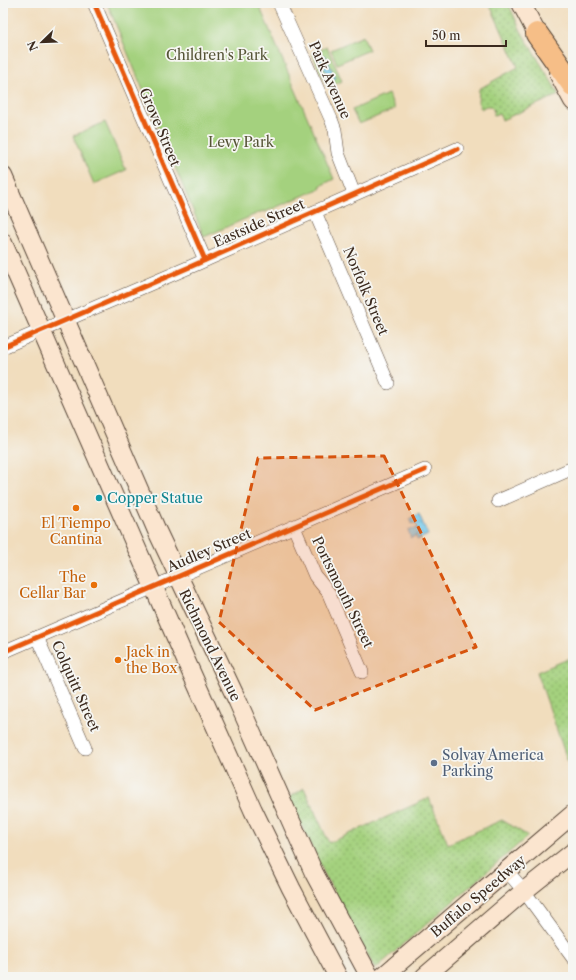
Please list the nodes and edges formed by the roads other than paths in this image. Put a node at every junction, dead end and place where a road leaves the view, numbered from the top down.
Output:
1 (94, 3) edge
2 (279, 3) edge
3 (521, 3) edge
4 (537, 34) junction
5 (573, 85) edge
6 (573, 101) edge
7 (457, 149) dead end
8 (3, 176) edge
9 (354, 194) junction
10 (315, 212) junction
11 (3, 243) edge
12 (205, 260) junction
13 (65, 320) junction
14 (40, 330) junction
15 (3, 347) edge
16 (388, 384) dead end
17 (573, 468) edge
18 (425, 470) dead end
19 (498, 501) dead end
20 (294, 526) junction
21 (178, 576) junction
22 (154, 587) junction
23 (37, 637) junction
24 (3, 652) edge
25 (362, 672) dead end
26 (238, 702) junction
27 (210, 714) junction
28 (85, 748) dead end
29 (573, 814) edge
30 (573, 852) edge
31 (507, 871) junction
32 (524, 891) junction
33 (573, 958) edge
34 (338, 977) edge
35 (370, 977) edge
36 (382, 977) edge
37 (424, 977) edge

1 - 12 street, Grove Street
2 - 9 street, Park Avenue
3 - 4 main road
4 - 5 highway
4 - 6 main road
7 - 9 street, Eastside Street
8 - 13 main road, Richmond Avenue
9 - 10 street, Eastside Street
10 - 12 street, Eastside Street
10 - 16 street, Norfolk Street
11 - 14 main road, Richmond Avenue
12 - 13 street, Eastside Street
13 - 14 street, Eastside Street
13 - 21 main road, Richmond Avenue
14 - 15 street, Eastside Street
14 - 22 main road, Richmond Avenue
17 - 19 street
18 - 20 street, Audley Street
20 - 21 street, Audley Street
20 - 25 street, Portsmouth Street
21 - 22 street, Audley Street
21 - 26 main road, Richmond Avenue
22 - 23 street, Audley Street
22 - 27 main road, Richmond Avenue
23 - 24 street, Audley Street
23 - 28 street, Colquitt Street
26 - 27 main road
26 - 35 main road, Richmond Avenue
27 - 34 main road, Richmond Avenue
29 - 31 main road, Buffalo Speedway
30 - 32 main road, Buffalo Speedway
31 - 32 street
31 - 36 main road, Buffalo Speedway
32 - 33 street
32 - 37 main road, Buffalo Speedway

